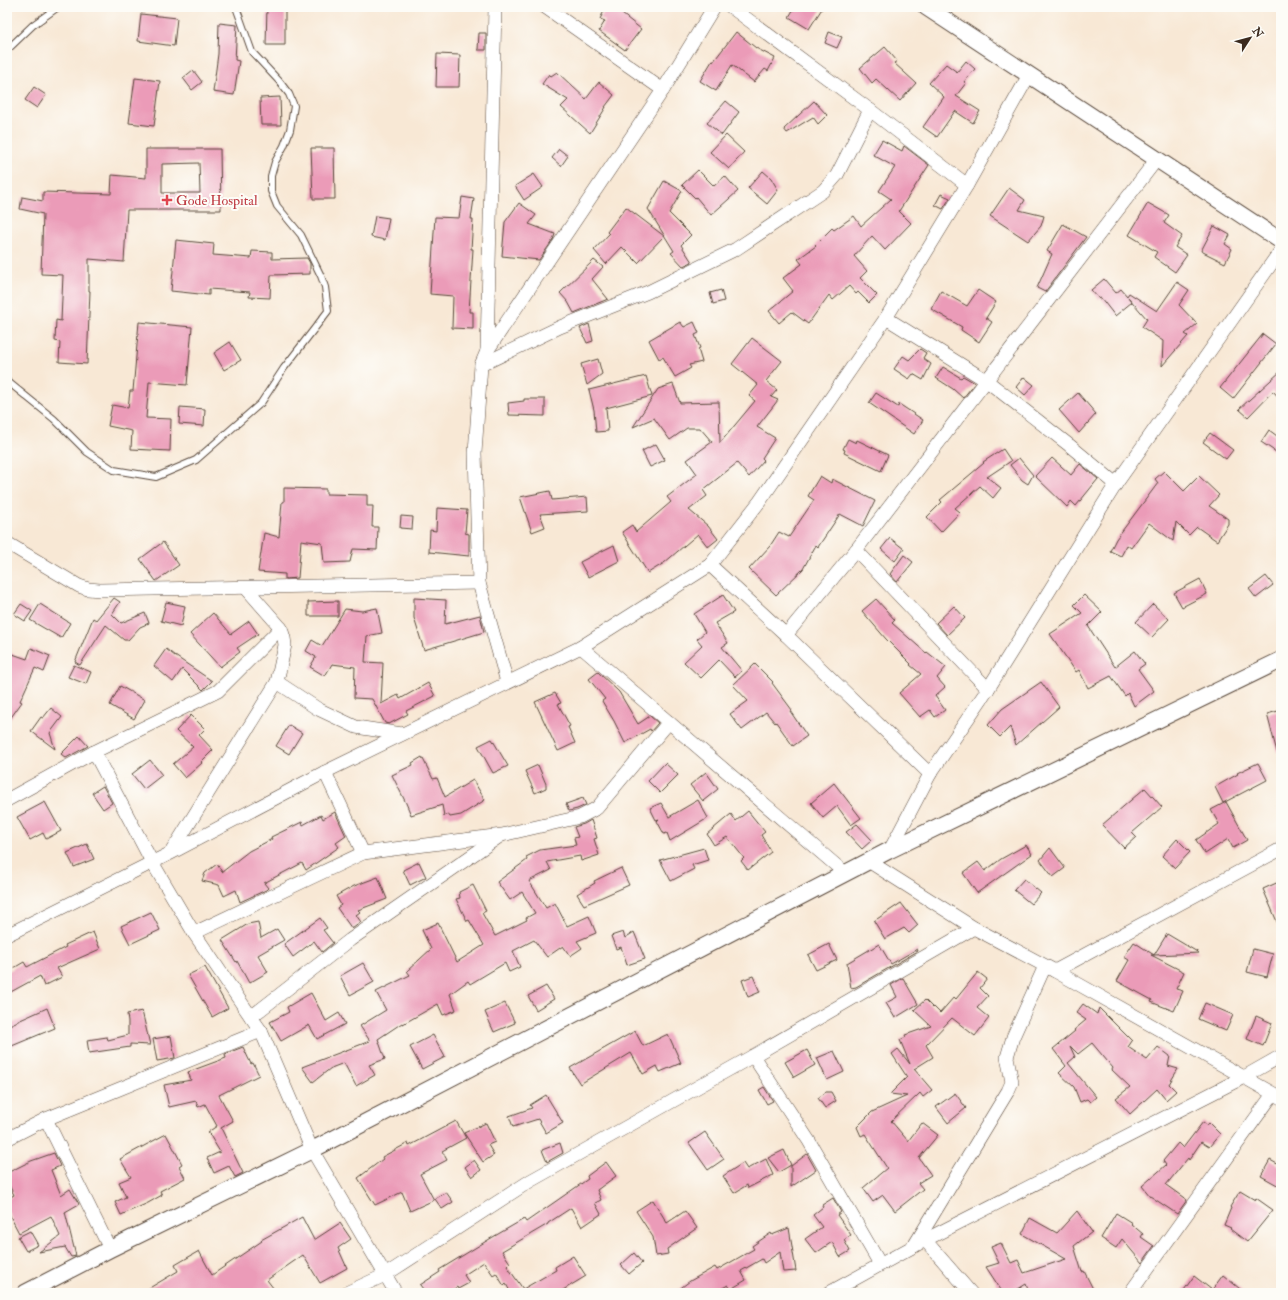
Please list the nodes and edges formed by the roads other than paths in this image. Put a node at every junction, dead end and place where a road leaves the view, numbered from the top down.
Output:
1 (58, 7) edge
2 (236, 7) edge
3 (495, 7) edge
4 (545, 7) edge
5 (714, 7) edge
6 (731, 7) edge
7 (926, 7) edge
8 (7, 50) edge
9 (1028, 75) junction
10 (663, 90) junction
11 (870, 110) junction
12 (1157, 159) junction
13 (966, 185) junction
14 (1281, 241) edge
15 (1281, 250) edge
16 (886, 318) junction
17 (487, 351) junction
18 (481, 365) junction
19 (7, 381) edge
20 (987, 381) junction
21 (1116, 484) junction
22 (7, 543) edge
23 (856, 550) junction
24 (710, 565) junction
25 (479, 583) junction
26 (246, 588) junction
27 (281, 628) junction
28 (786, 635) junction
29 (581, 647) junction
30 (1281, 660) edge
31 (277, 682) junction
32 (507, 682) junction
33 (988, 689) junction
34 (670, 722) junction
35 (402, 734) junction
36 (94, 752) junction
37 (325, 772) junction
38 (930, 774) junction
39 (7, 800) edge
40 (502, 835) junction
41 (1281, 849) edge
42 (890, 850) junction
43 (170, 853) junction
44 (363, 853) junction
45 (152, 862) junction
46 (870, 862) junction
47 (845, 873) junction
48 (974, 928) junction
49 (194, 933) junction
50 (7, 935) edge
51 (1050, 968) junction
52 (251, 1017) junction
53 (261, 1031) junction
54 (753, 1056) junction
55 (1281, 1056) edge
56 (1244, 1077) junction
57 (1277, 1096) edge
58 (46, 1119) junction
59 (7, 1139) edge
60 (312, 1150) junction
61 (919, 1243) junction
62 (110, 1249) junction
63 (880, 1264) junction
64 (385, 1275) junction
65 (25, 1293) edge
66 (346, 1293) edge
67 (396, 1293) edge
68 (829, 1293) edge
69 (971, 1293) edge
70 (1130, 1293) edge

1 - 8 lane
2 - 19 lane
3 - 17 street
4 - 10 street
5 - 10 street
6 - 11 street
7 - 9 street
9 - 12 street
9 - 13 street
10 - 17 street
11 - 13 street
11 - 18 street
12 - 14 street
12 - 20 street
13 - 16 street
15 - 21 street
16 - 20 street
16 - 24 street
17 - 18 street
18 - 25 street
20 - 21 street
20 - 23 street
21 - 33 street
22 - 26 street
23 - 28 street
23 - 33 street
24 - 28 street
24 - 29 street
25 - 26 street
25 - 32 street
26 - 27 street
27 - 31 street
27 - 36 street
28 - 38 street
29 - 32 street
29 - 34 street
30 - 42 street
31 - 35 street
31 - 43 street
32 - 35 street
33 - 38 street
34 - 40 street
34 - 47 street
35 - 37 street
36 - 39 street
36 - 45 street
37 - 43 street
37 - 44 street
38 - 42 street
40 - 44 street
40 - 52 street
41 - 51 street
42 - 46 street
43 - 45 street
44 - 49 street
45 - 49 street
45 - 50 street
46 - 47 street
46 - 48 street
47 - 60 street
48 - 51 street
48 - 54 street
49 - 52 street
51 - 56 street
51 - 61 street
52 - 53 street
53 - 58 street
53 - 60 street
54 - 63 street
54 - 64 street
55 - 56 street
56 - 57 street
56 - 61 street
57 - 70 street
58 - 59 street
58 - 62 street
60 - 62 street
60 - 64 street
61 - 63 street
61 - 69 street
62 - 65 street
63 - 68 street
64 - 66 street
64 - 67 street

